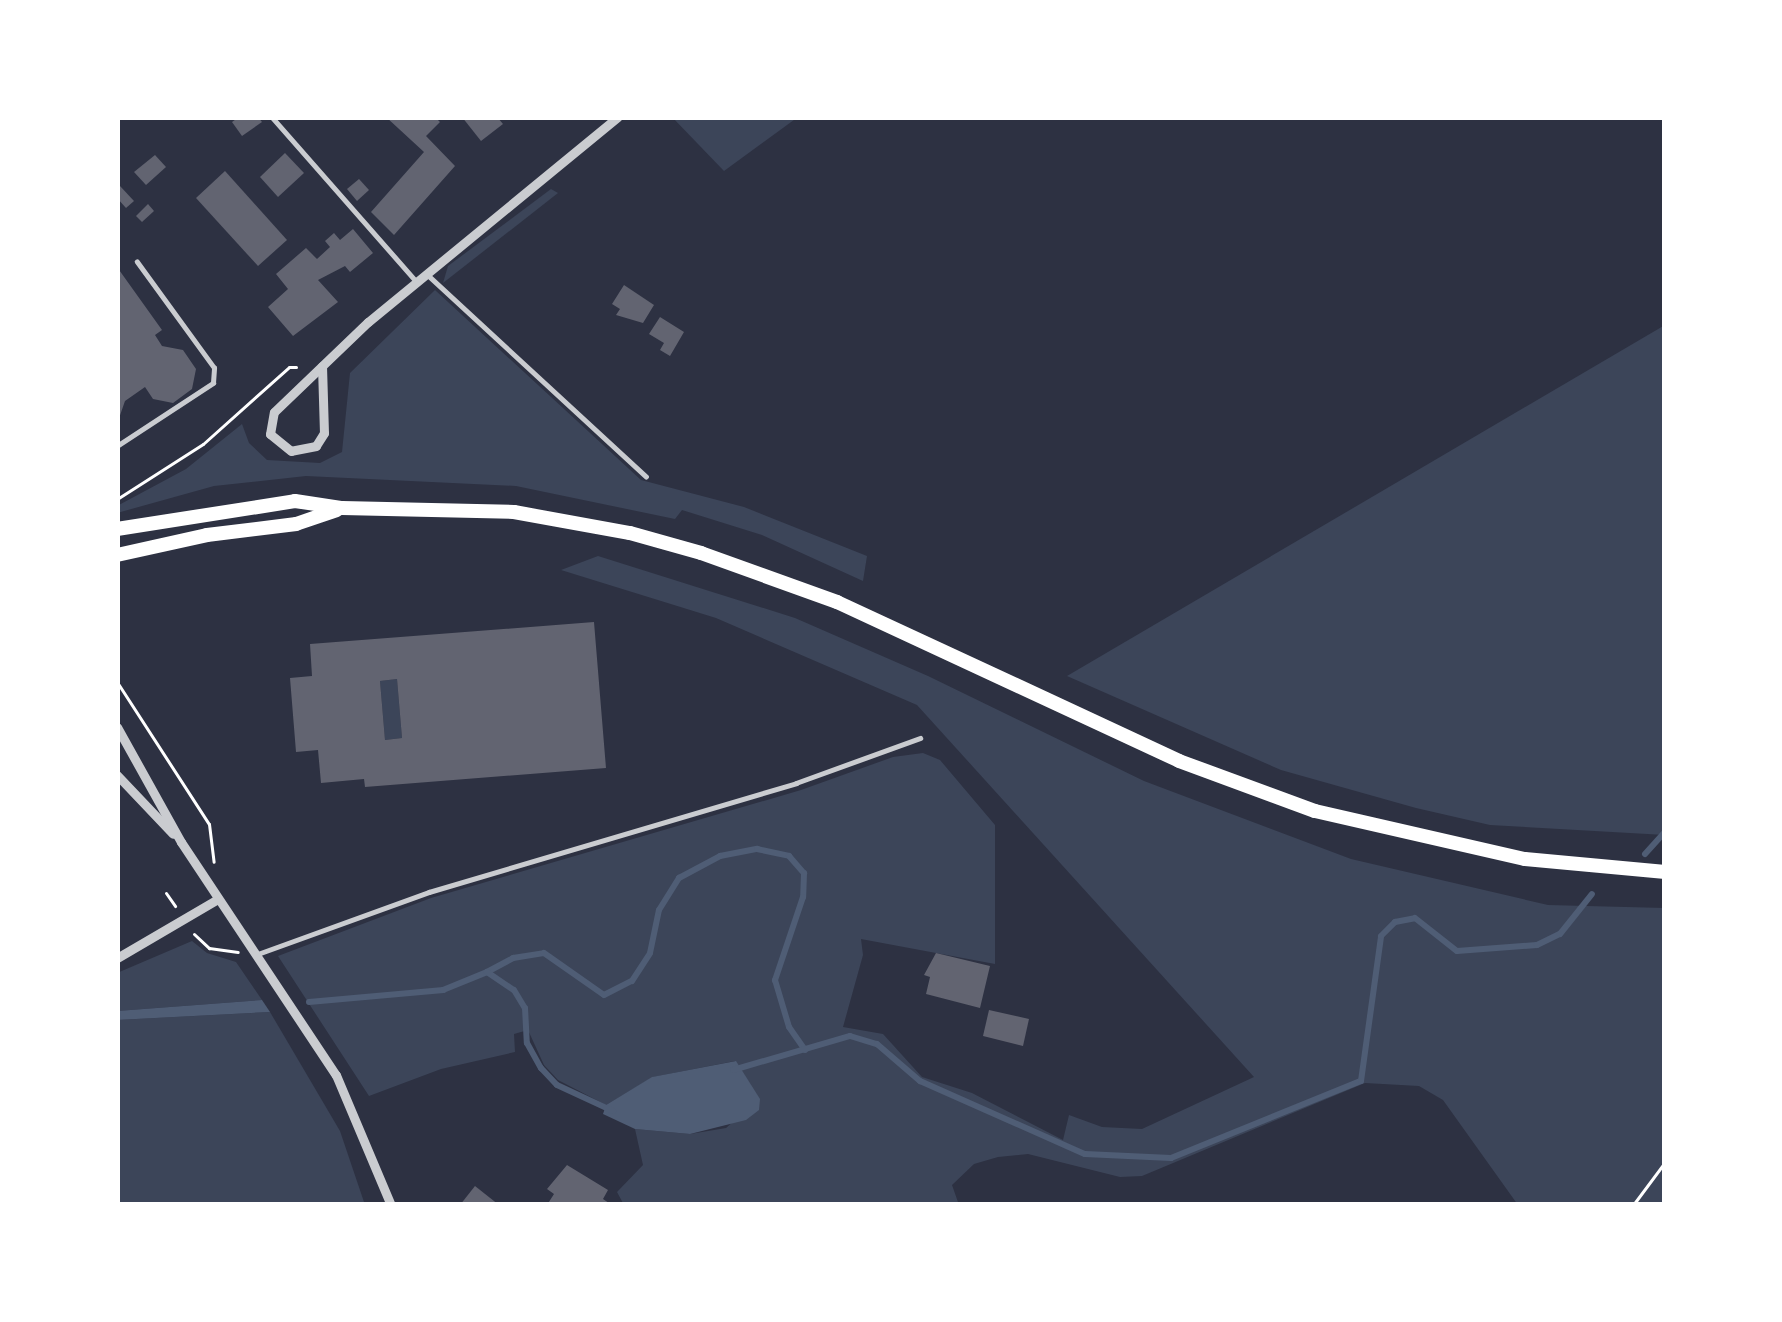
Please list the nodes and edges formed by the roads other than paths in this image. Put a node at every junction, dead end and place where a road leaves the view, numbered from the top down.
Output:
1 (272, 117) edge
2 (618, 117) edge
3 (137, 262) dead end
4 (425, 273) junction
5 (416, 281) junction
6 (322, 366) junction
7 (117, 446) edge
8 (646, 476) dead end
9 (342, 508) junction
10 (117, 530) edge
11 (117, 555) edge
12 (117, 727) edge
13 (920, 737) dead end
14 (117, 775) edge
15 (181, 842) junction
16 (1665, 872) edge
17 (218, 899) junction
18 (255, 955) junction
19 (117, 958) edge
20 (391, 1205) edge

1 - 5 lane
2 - 4 street
3 - 7 lane
4 - 5 street
4 - 8 lane
5 - 6 street
6 - 6 street
9 - 10 main road
9 - 11 main road
9 - 16 main road
12 - 15 street
13 - 18 lane
14 - 15 street
15 - 17 street
17 - 18 street
17 - 19 street
18 - 20 street

